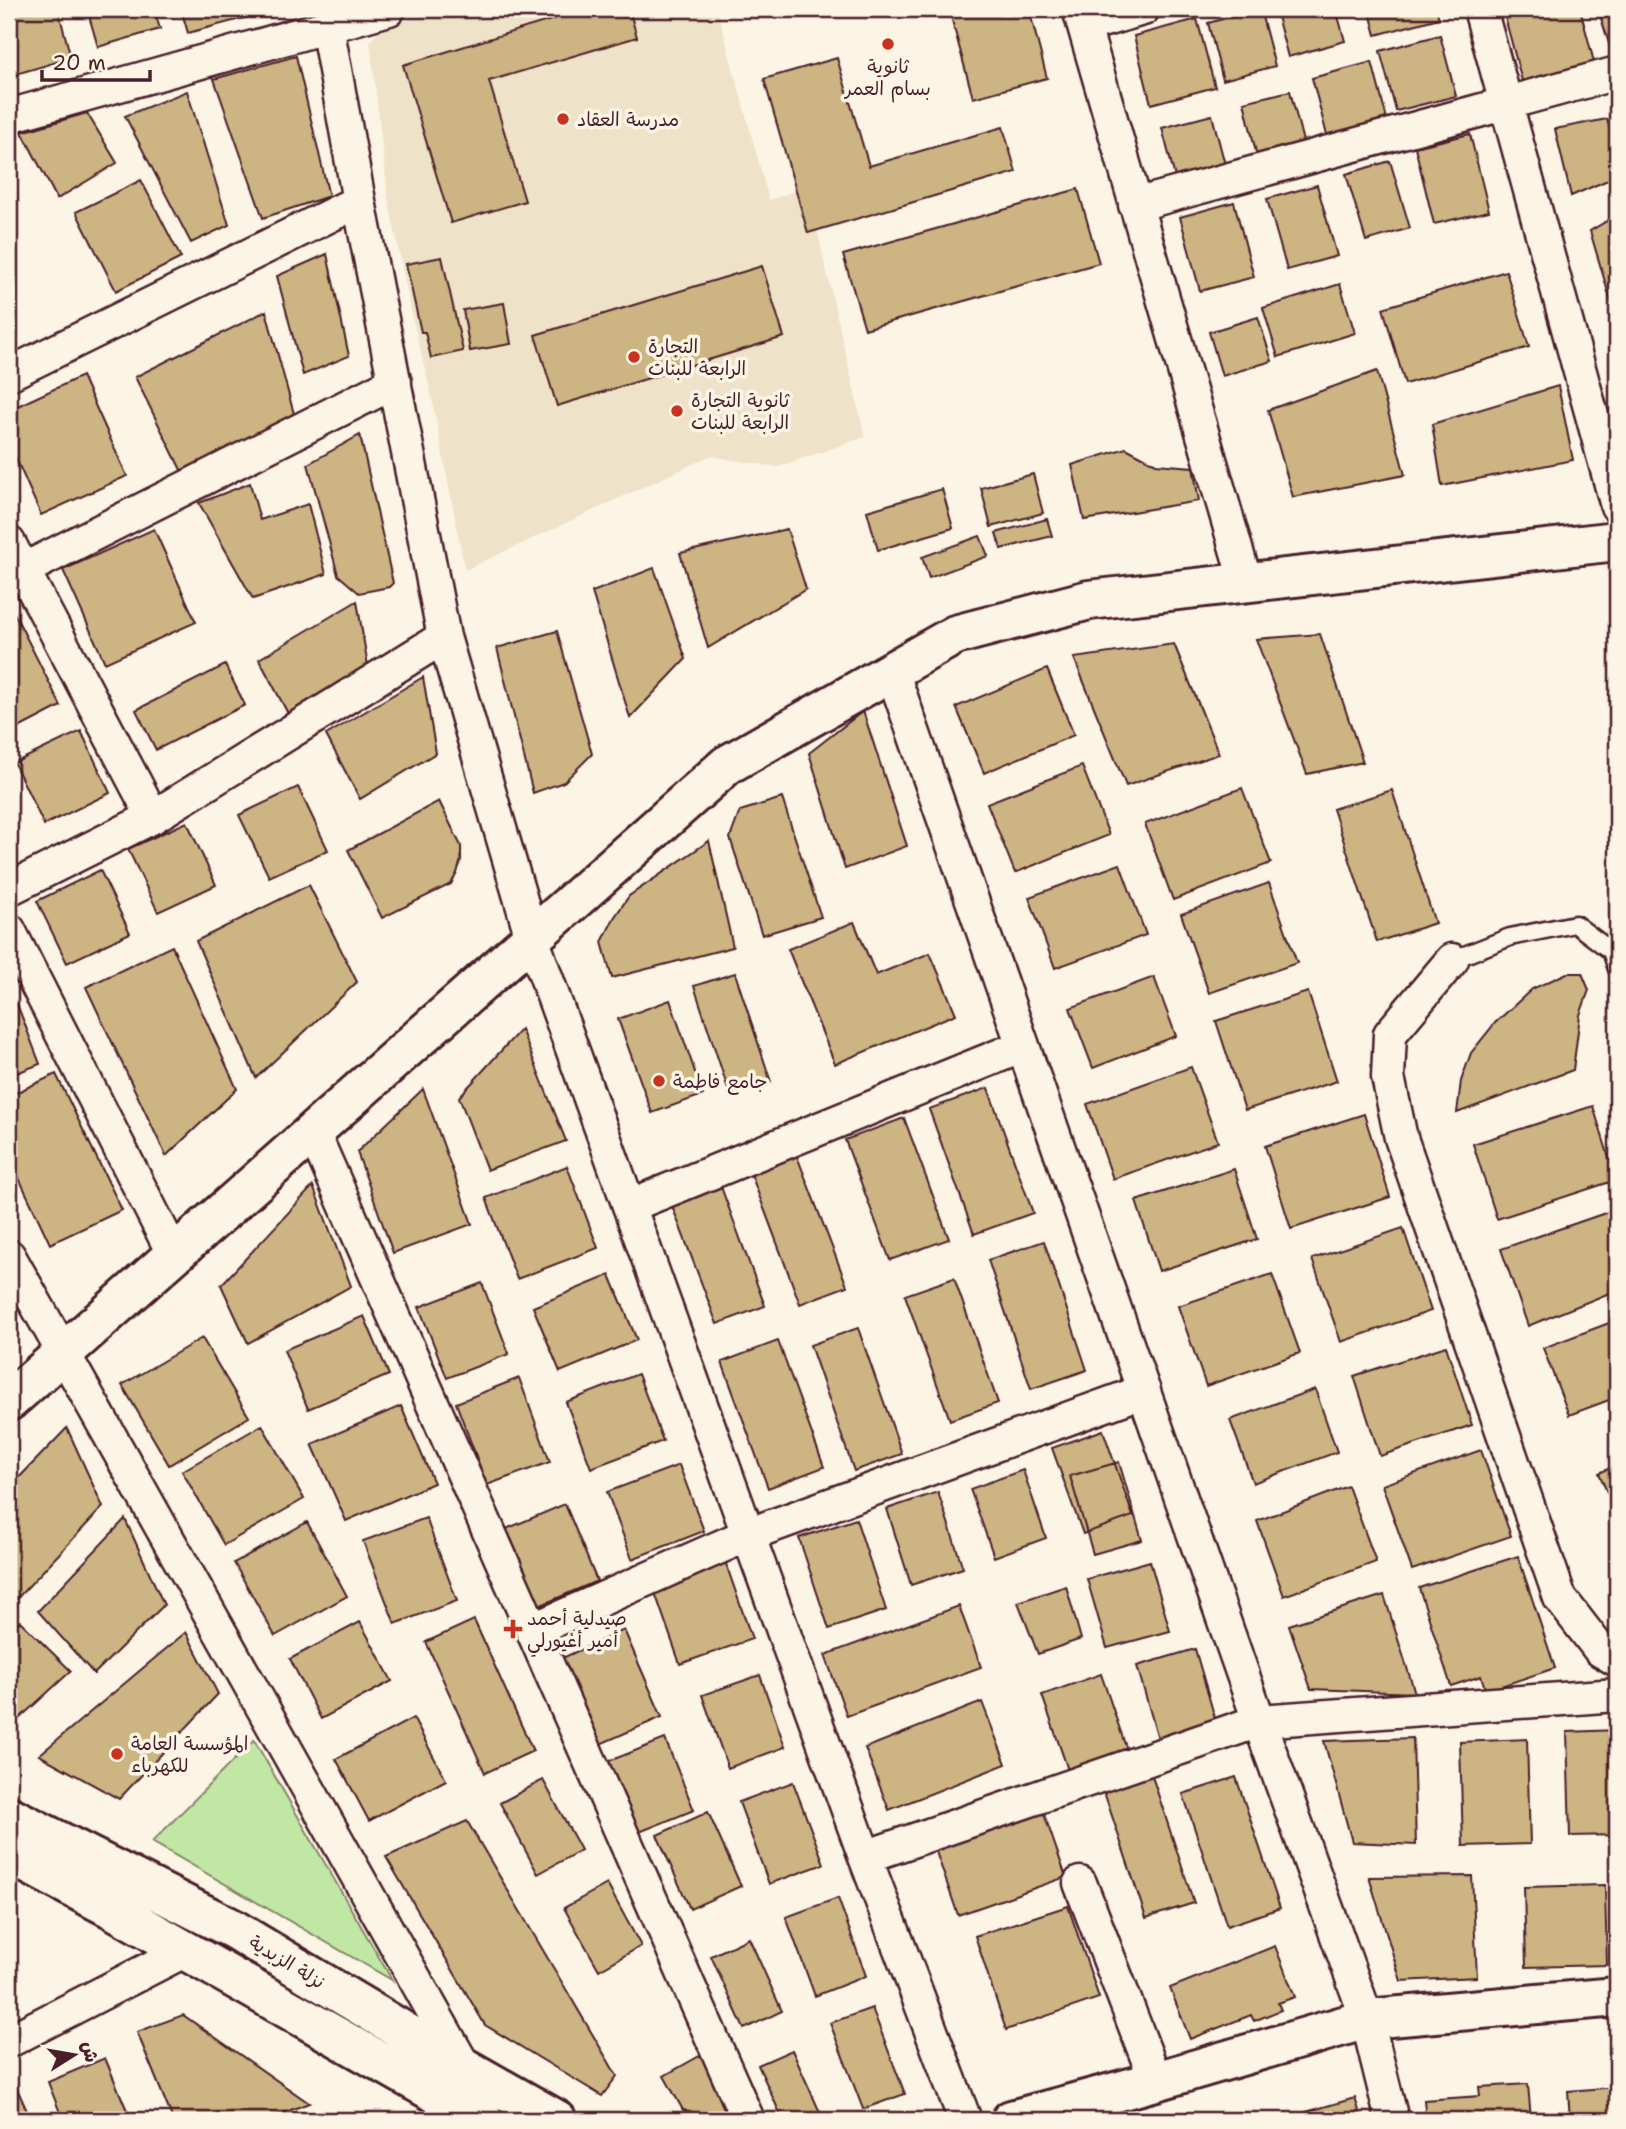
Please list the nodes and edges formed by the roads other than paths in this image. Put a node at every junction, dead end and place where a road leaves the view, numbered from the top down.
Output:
1 (388, 9) edge
2 (1143, 9) edge
3 (1480, 9) edge
4 (1082, 17) edge
5 (327, 26) junction
6 (1617, 73) edge
7 (1506, 103) junction
8 (9, 116) edge
9 (359, 201) junction
10 (1135, 205) junction
11 (9, 374) edge
12 (395, 382) junction
13 (1617, 506) edge
14 (1617, 541) edge
15 (13, 563) edge
16 (1246, 583) junction
17 (443, 637) junction
18 (892, 671) junction
19 (153, 817) junction
20 (9, 890) edge
21 (9, 930) edge
22 (532, 938) junction
23 (1452, 960) joint
24 (1617, 969) edge
25 (1023, 1046) junction
26 (313, 1132) junction
27 (629, 1206) junction
28 (174, 1255) junction
29 (9, 1256) edge
30 (62, 1354) junction
31 (1144, 1391) junction
32 (9, 1401) edge
33 (747, 1535) junction
34 (532, 1630) junction
35 (1617, 1660) edge
36 (1617, 1695) edge
37 (1259, 1721) junction
38 (9, 1816) edge
39 (9, 1854) edge
40 (865, 1857) junction
41 (1080, 1883) dead end
42 (186, 1950) junction
43 (1617, 1997) edge
44 (1367, 2019) junction
45 (9, 2041) edge
46 (465, 2068) junction
47 (1156, 2081) junction
48 (483, 2120) edge
49 (557, 2120) edge
50 (748, 2120) edge
51 (965, 2120) edge
52 (1011, 2120) edge
53 (1392, 2120) edge

1 - 5 street
2 - 4 street
3 - 7 street
4 - 10 street
5 - 8 street
5 - 9 street
6 - 7 street
7 - 10 street
7 - 13 street
9 - 11 street
9 - 12 street
10 - 16 street
12 - 15 street
12 - 17 street
14 - 16 street
15 - 19 street
16 - 18 street
17 - 19 street
17 - 22 street
18 - 22 street
18 - 25 street
19 - 20 street
21 - 28 street
22 - 26 street
22 - 27 street
23 - 24 lane
23 - 35 street
25 - 27 street
25 - 31 street
26 - 28 street
26 - 34 street
27 - 33 street
28 - 30 street
29 - 30 street
30 - 32 street
30 - 46 street
31 - 33 street
31 - 37 street
33 - 34 street
33 - 40 street
34 - 50 street
36 - 37 street
37 - 40 street
37 - 44 street
38 - 46 street, نزلة الزبدية
39 - 42 street, نزلة الزبدية
40 - 51 street
41 - 47 street
42 - 45 street
42 - 48 street, نزلة الزبدية
43 - 44 street
44 - 47 street
44 - 53 street
46 - 49 street, نزلة الزبدية
47 - 52 street

